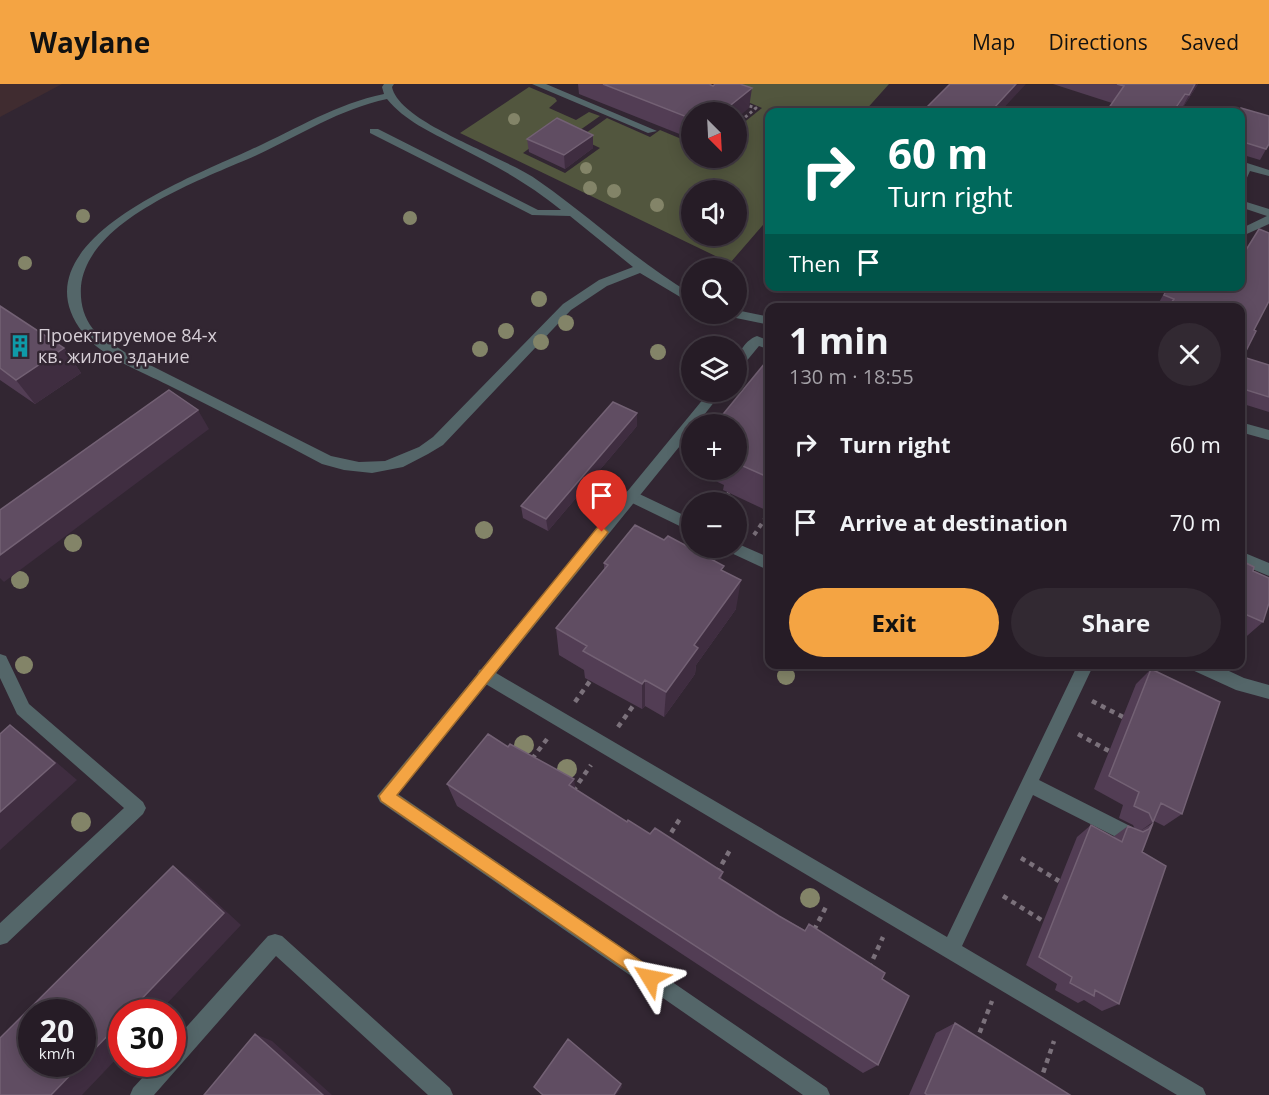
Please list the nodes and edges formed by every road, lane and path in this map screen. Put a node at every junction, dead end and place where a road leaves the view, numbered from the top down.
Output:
1 (537, 84) edge
2 (389, 90) edge
3 (747, 104) edge
4 (747, 116) edge
5 (374, 131) dead end
6 (652, 131) dead end
7 (1245, 171) edge
8 (1269, 173) edge
9 (1245, 205) edge
10 (574, 213) junction
11 (1269, 213) edge
12 (1269, 219) edge
13 (1245, 231) edge
14 (642, 268) junction
15 (681, 296) edge
16 (747, 317) edge
17 (763, 320) edge
18 (764, 343) edge
19 (747, 357) edge
20 (708, 402) edge
21 (1245, 428) edge
22 (1269, 435) edge
23 (631, 496) junction
24 (681, 521) edge
25 (747, 554) edge
26 (1245, 559) edge
27 (765, 563) edge
28 (1269, 570) edge
29 (0, 661) edge
30 (1084, 669) edge
31 (1207, 669) edge
32 (484, 675) junction
33 (1073, 692) junction
34 (1269, 692) edge
35 (1123, 717) dead end
36 (1058, 723) junction
37 (1109, 751) dead end
38 (1029, 784) junction
39 (693, 798) junction
40 (743, 828) junction
41 (1126, 833) edge
42 (665, 842) edge
43 (1000, 846) junction
44 (1059, 881) dead end
45 (710, 884) edge
46 (837, 884) junction
47 (982, 884) junction
48 (893, 917) junction
49 (1043, 921) dead end
50 (811, 935) edge
51 (0, 936) edge
52 (950, 951) junction
53 (868, 971) edge
54 (1000, 980) junction
55 (186, 1042) edge
56 (974, 1048) edge
57 (156, 1077) edge
58 (140, 1095) edge
59 (443, 1095) edge
60 (820, 1095) edge
61 (1196, 1095) edge

1 - 6 street
2 - 10 street
2 - 14 street
3 - 4 path
5 - 10 street
7 - 8 street
9 - 11 street
10 - 14 street
12 - 13 street
14 - 15 street
16 - 17 street
17 - 18 street
18 - 19 street
20 - 23 street
21 - 22 street
23 - 24 street
23 - 32 street
25 - 27 street
26 - 28 street
29 - 51 street
30 - 33 street
31 - 34 street
32 - 39 street
32 - 60 street
33 - 35 path
33 - 36 street
36 - 37 path
36 - 38 street
38 - 41 street
38 - 43 street
39 - 40 street
39 - 42 path
40 - 45 path
40 - 46 street
43 - 44 path
43 - 47 street
46 - 48 street
46 - 50 path
47 - 49 path
47 - 52 street
48 - 52 street
48 - 53 path
52 - 54 street
54 - 56 path
54 - 61 street
55 - 59 street
57 - 58 street

